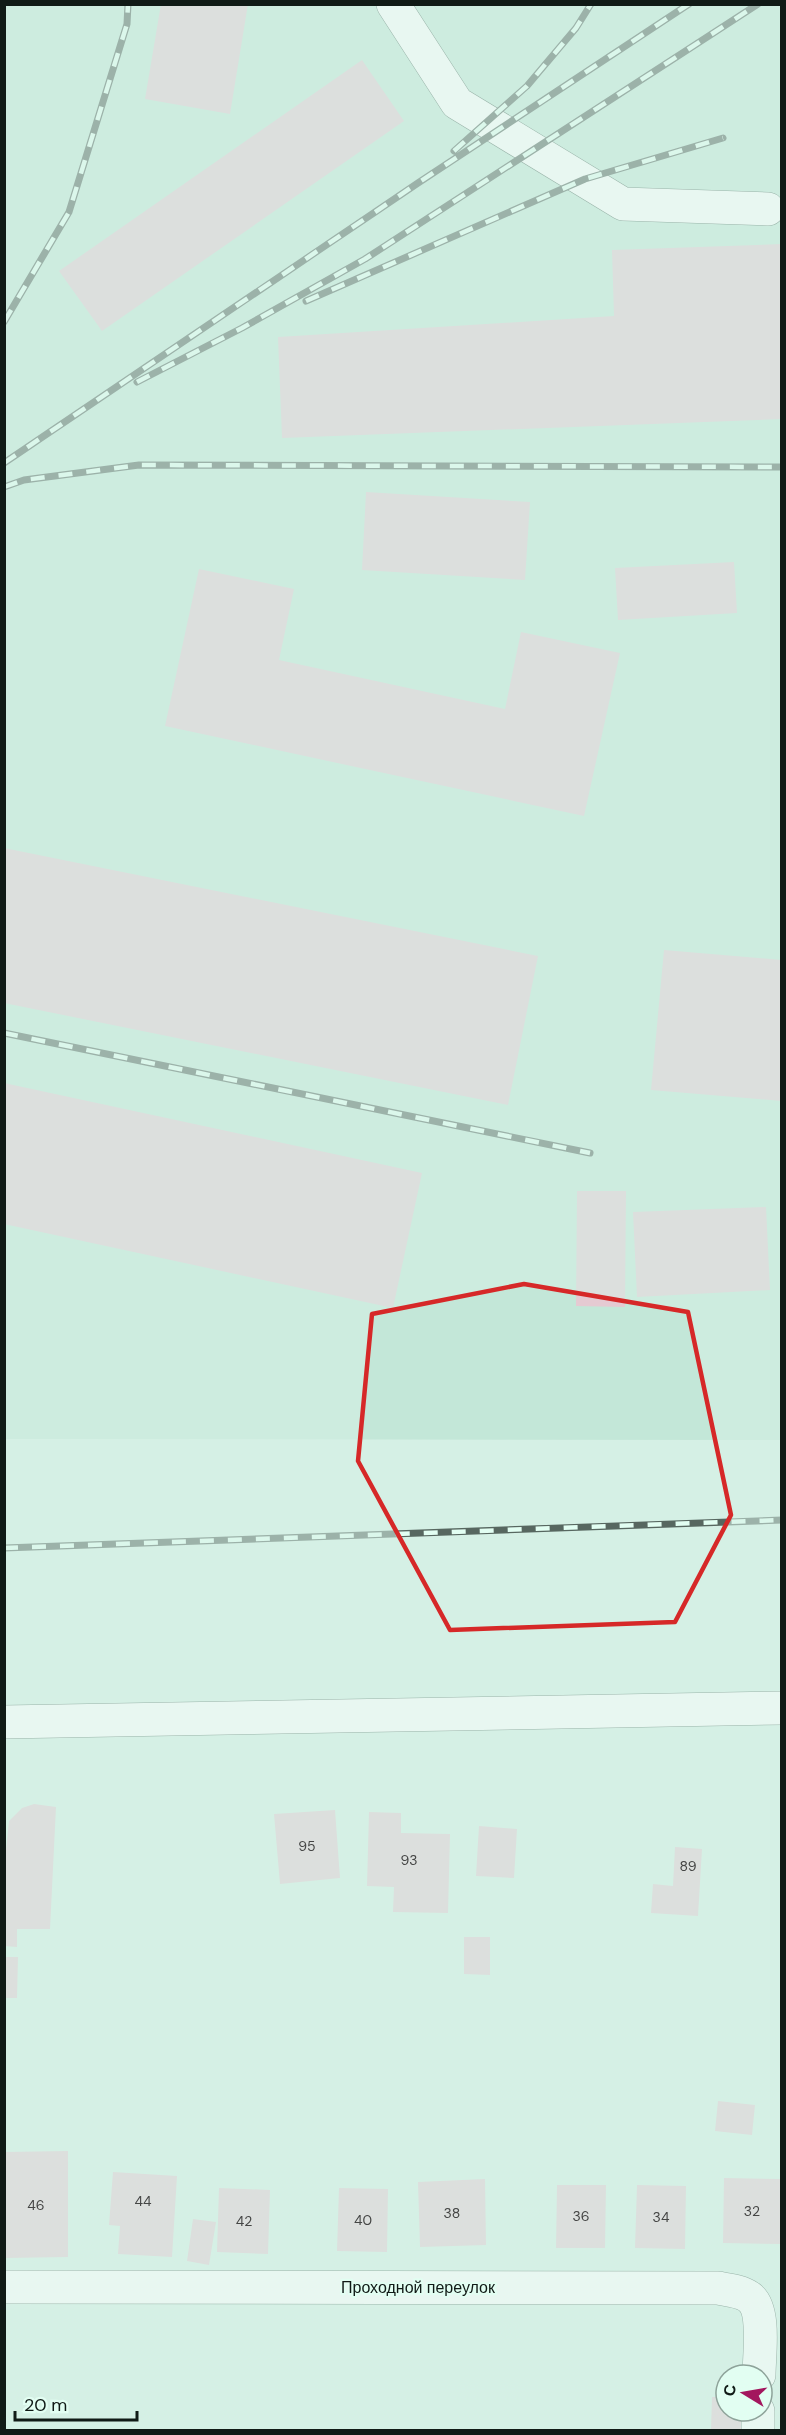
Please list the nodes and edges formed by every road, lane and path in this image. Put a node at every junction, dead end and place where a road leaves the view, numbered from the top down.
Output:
1 (393, 4) edge
2 (768, 209) dead end
3 (782, 1708) edge
4 (4, 1722) edge
5 (4, 2287) edge
6 (759, 2363) edge

1 - 2 main road
3 - 4 main road
5 - 6 main road, Проходной переулок

